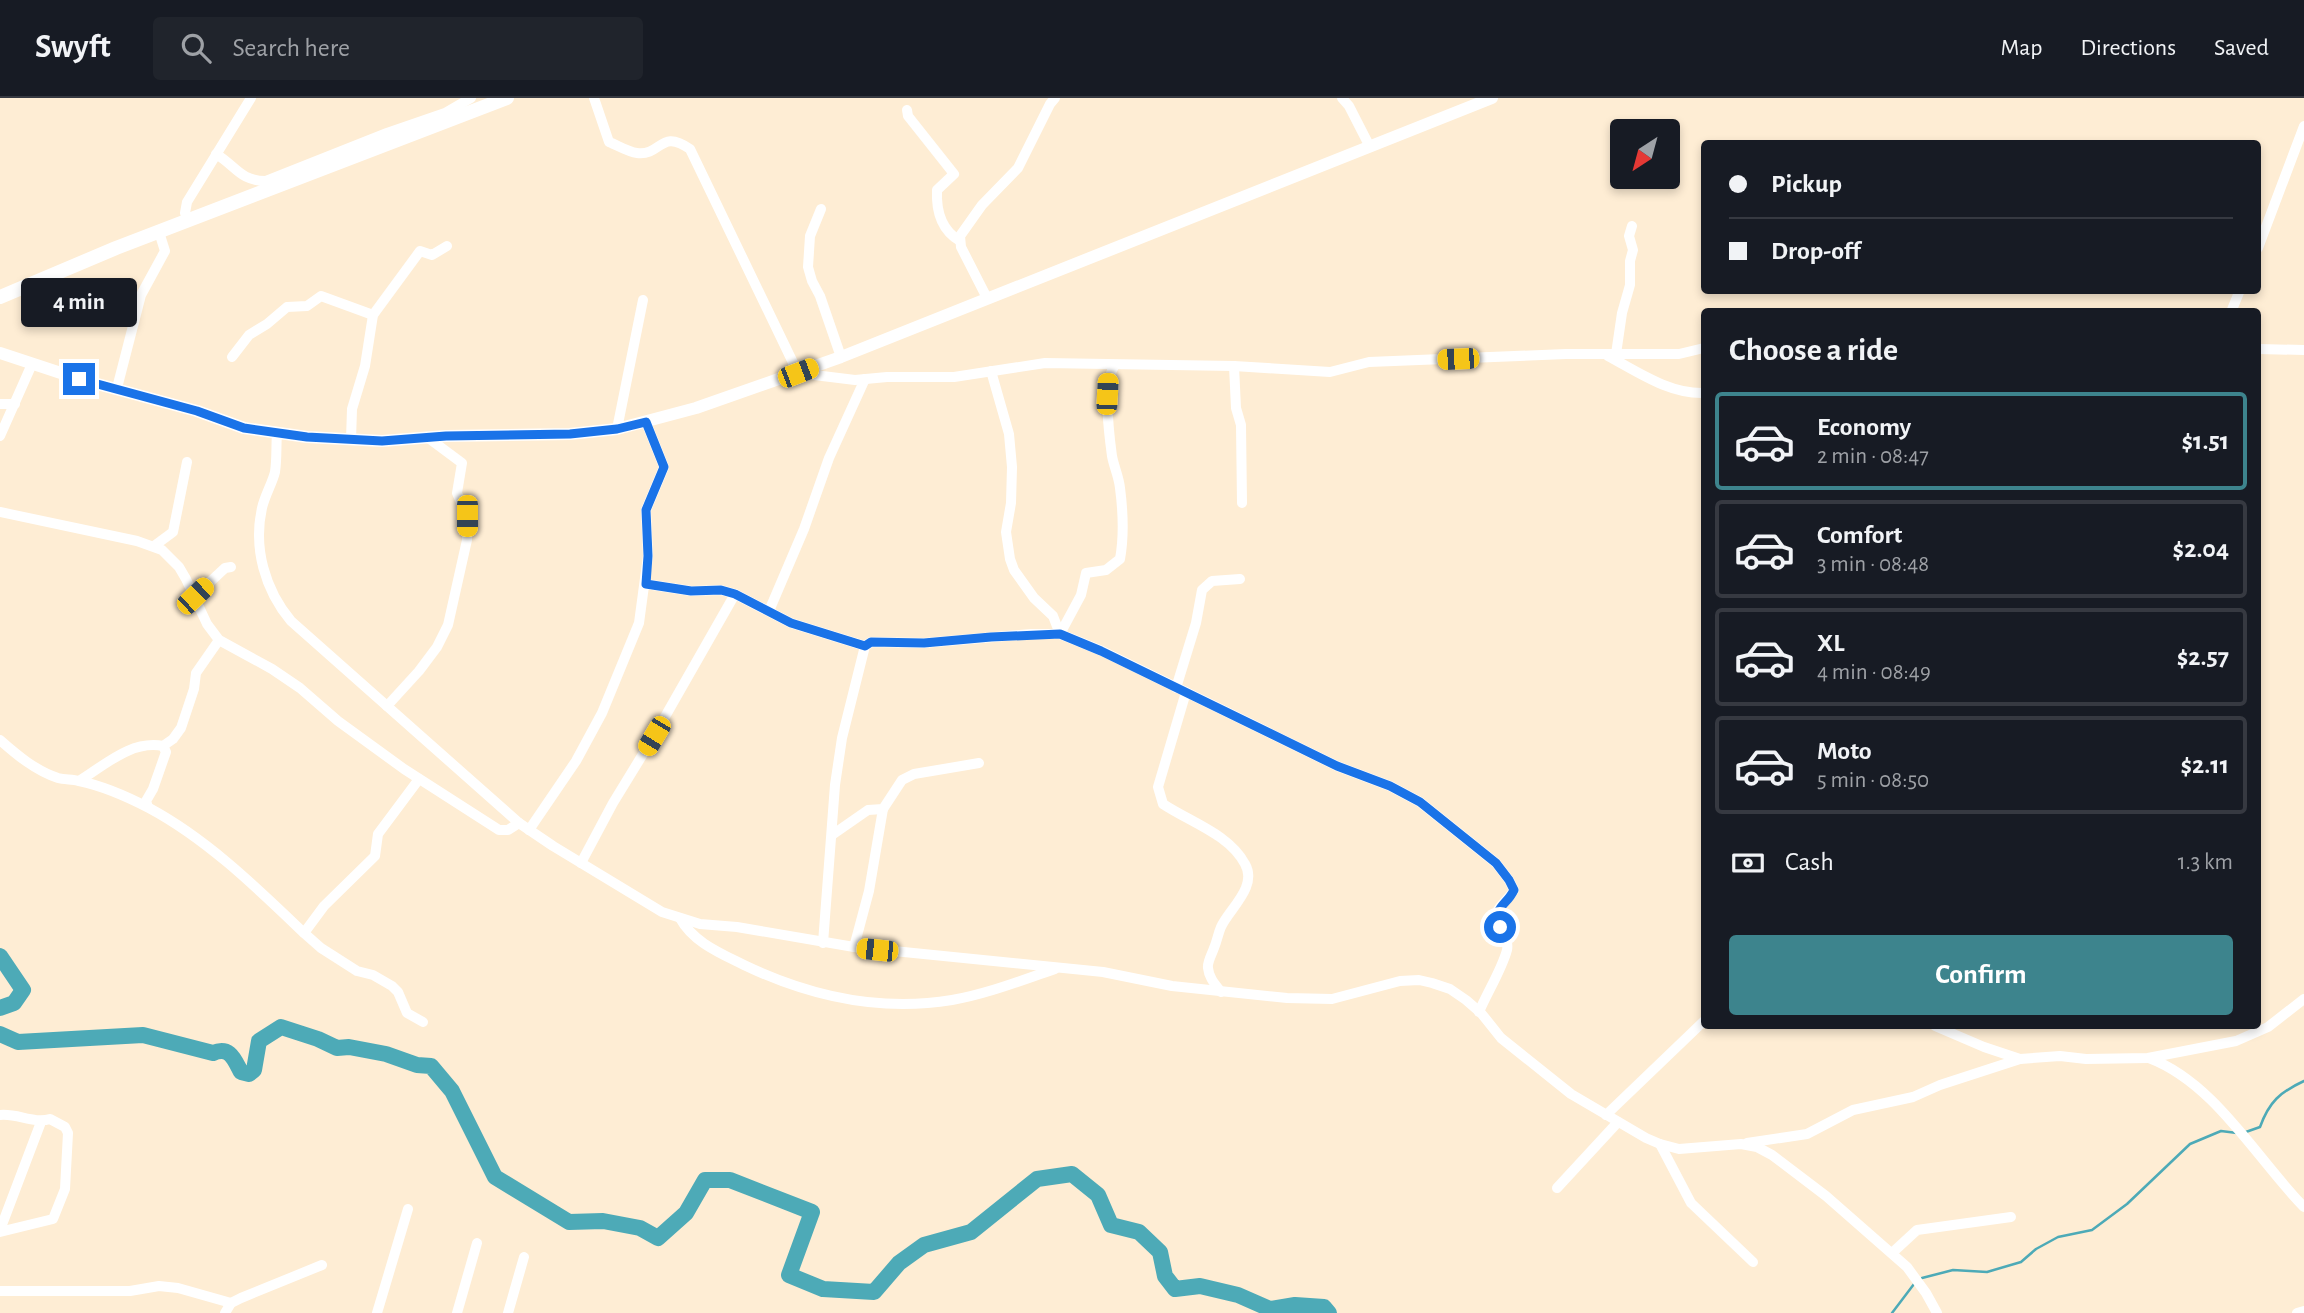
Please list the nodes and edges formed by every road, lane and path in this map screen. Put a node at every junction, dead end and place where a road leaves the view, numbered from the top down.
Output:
1 (250, 98) edge
2 (471, 98) edge
3 (507, 98) edge
4 (593, 98) edge
5 (1342, 98) edge
6 (1492, 98) edge
7 (1052, 100) edge
8 (907, 110) dead end
9 (2304, 126) edge
10 (1370, 147) junction
11 (216, 154) junction
12 (821, 209) dead end
13 (188, 220) junction
14 (1632, 226) dead end
15 (159, 232) junction
16 (2261, 240) edge
17 (960, 241) junction
18 (447, 246) dead end
19 (0, 297) edge
20 (987, 298) junction
21 (643, 300) dead end
22 (373, 315) junction
23 (1701, 349) edge
24 (2261, 349) edge
25 (2304, 350) edge
26 (0, 353) edge
27 (1611, 354) junction
28 (232, 357) dead end
29 (841, 357) junction
30 (32, 363) junction
31 (1115, 365) junction
32 (1234, 366) junction
33 (991, 371) junction
34 (798, 373) junction
35 (865, 379) junction
36 (117, 388) junction
37 (1701, 393) edge
38 (0, 404) edge
39 (15, 404) junction
40 (646, 422) junction
41 (617, 429) junction
42 (276, 433) junction
43 (0, 436) edge
44 (427, 438) junction
45 (351, 440) junction
46 (187, 462) dead end
47 (1242, 503) dead end
48 (0, 512) edge
49 (154, 545) junction
50 (232, 567) dead end
51 (1240, 579) dead end
52 (646, 584) junction
53 (735, 594) junction
54 (195, 596) junction
55 (769, 611) junction
56 (1060, 634) junction
57 (219, 640) junction
58 (865, 646) junction
59 (1181, 690) junction
60 (387, 706) junction
61 (0, 740) edge
62 (163, 746) junction
63 (979, 763) dead end
64 (419, 779) junction
65 (79, 781) junction
66 (148, 807) junction
67 (883, 809) junction
68 (519, 823) junction
69 (529, 830) junction
70 (832, 835) junction
71 (581, 863) junction
72 (680, 918) junction
73 (304, 933) junction
74 (823, 943) junction
75 (854, 947) junction
76 (1061, 968) junction
77 (1221, 992) junction
78 (2304, 999) edge
79 (1479, 1012) junction
80 (423, 1022) dead end
81 (1701, 1024) edge
82 (1942, 1029) edge
83 (2148, 1058) junction
84 (2020, 1059) junction
85 (1606, 1115) junction
86 (1, 1117) edge
87 (41, 1122) junction
88 (1618, 1122) junction
89 (1660, 1144) junction
90 (1741, 1144) junction
91 (1557, 1188) dead end
92 (2304, 1207) edge
93 (408, 1209) dead end
94 (2011, 1217) dead end
95 (0, 1231) edge
96 (477, 1243) dead end
97 (1892, 1253) junction
98 (524, 1257) dead end
99 (1753, 1262) dead end
100 (322, 1265) dead end
101 (0, 1291) edge
102 (228, 1308) edge
103 (2304, 1311) edge
104 (377, 1313) edge
105 (457, 1313) edge
106 (508, 1313) edge
107 (1937, 1313) edge
108 (2297, 1313) edge

1 - 11 street
2 - 11 street
3 - 13 main road
4 - 34 street
5 - 10 street
6 - 10 street
7 - 17 street
8 - 17 street
9 - 16 street
10 - 20 street
11 - 13 street
12 - 29 street
13 - 15 main road
14 - 27 street
15 - 19 main road
15 - 36 street
17 - 20 street
18 - 22 street
20 - 29 street
21 - 41 street
22 - 28 street
22 - 45 street
23 - 27 street
24 - 25 street
26 - 30 street
27 - 32 street
27 - 37 street
29 - 34 street
30 - 36 street
30 - 39 street
31 - 32 street
31 - 33 street
31 - 56 street
32 - 47 street
33 - 35 street
33 - 56 street
34 - 35 street
34 - 40 street
35 - 55 street
36 - 42 street
38 - 39 street
39 - 43 street
40 - 41 street
40 - 52 street
41 - 44 street
42 - 45 street
42 - 60 street
44 - 45 street
44 - 60 street
46 - 49 street
48 - 49 street
49 - 54 street
50 - 54 street
51 - 59 street
52 - 53 street
52 - 69 street
53 - 55 street
53 - 71 street
54 - 57 street
55 - 58 street
56 - 58 street
56 - 59 street
57 - 62 street
57 - 64 street
58 - 70 street
59 - 77 street
59 - 79 street
60 - 68 street
61 - 65 street
62 - 65 street
62 - 66 street
63 - 67 street
64 - 68 street
64 - 73 street
65 - 66 street
66 - 73 street
67 - 70 street
67 - 75 street
68 - 69 street
69 - 71 street
70 - 74 street
71 - 72 street
72 - 74 street
72 - 76 street
73 - 80 street
74 - 75 street
75 - 76 street
76 - 77 street
77 - 79 street
78 - 83 street
79 - 85 street
81 - 85 street
82 - 84 street
83 - 84 street
83 - 92 street
84 - 90 street
85 - 88 street
86 - 87 street
87 - 95 street
87 - 95 street
88 - 89 street
88 - 91 street
89 - 90 street
89 - 99 street
90 - 97 street
93 - 104 street
94 - 97 street
96 - 105 street
97 - 107 street
98 - 106 street
100 - 102 street
101 - 102 street
103 - 108 street

